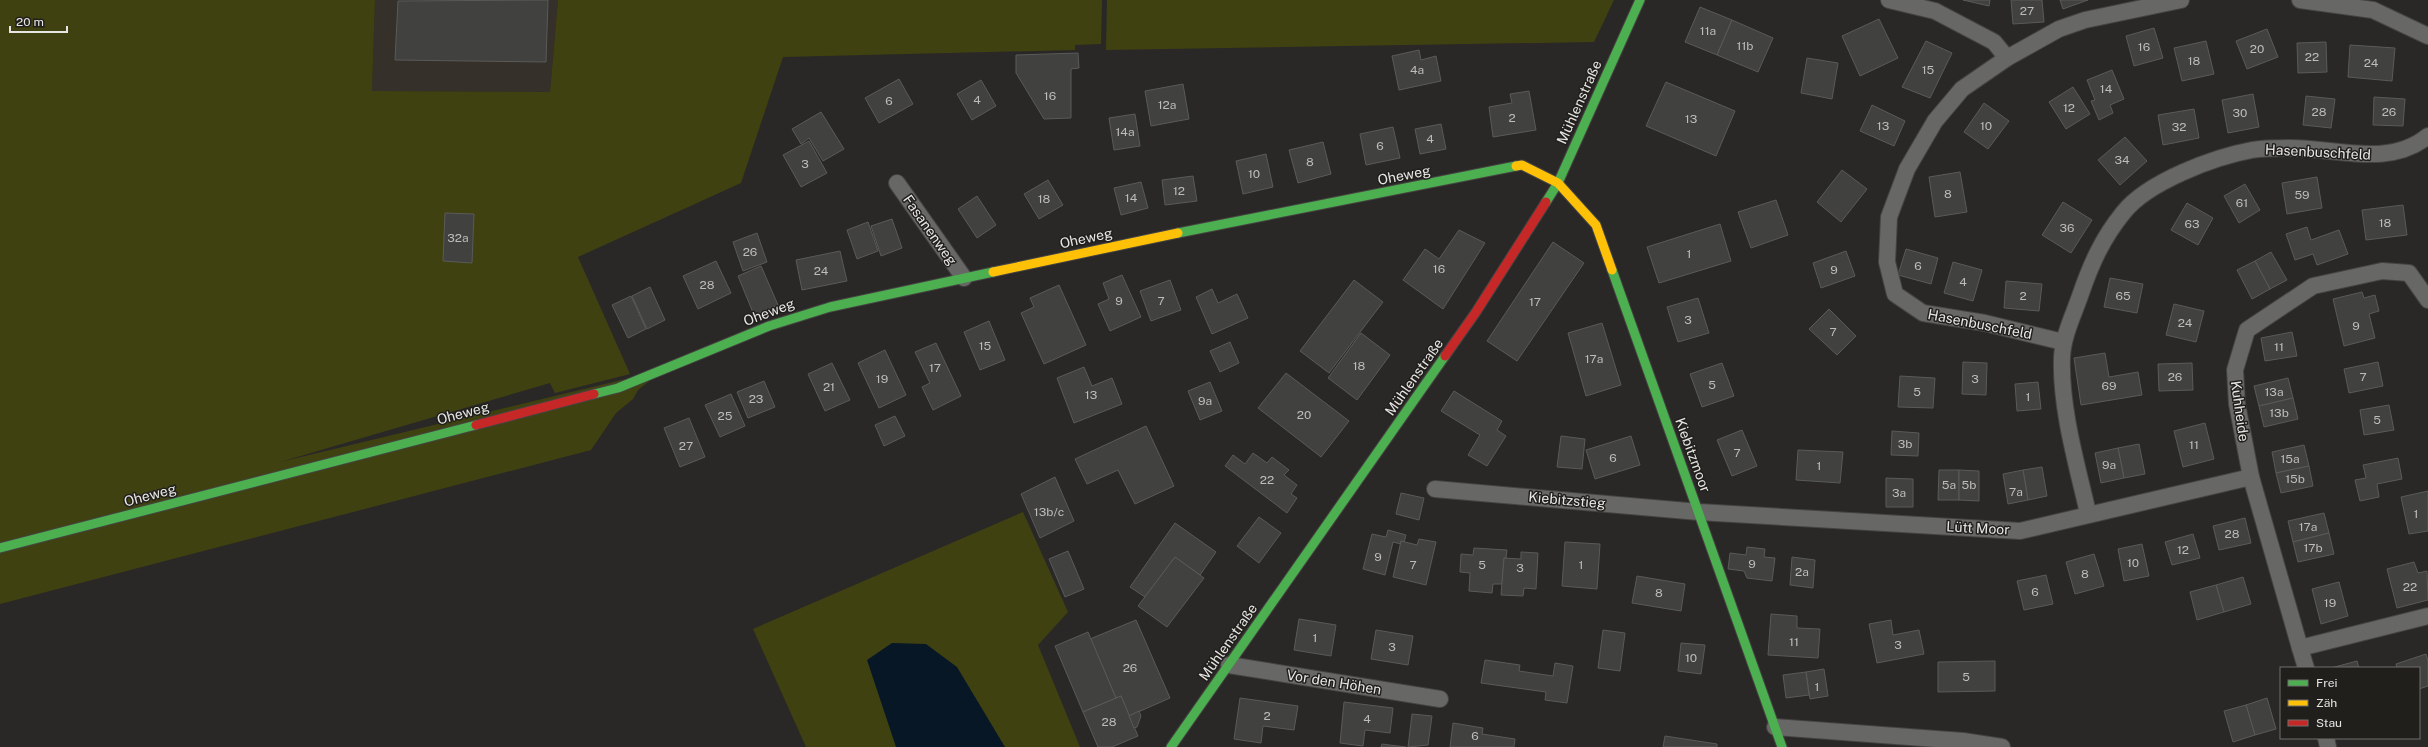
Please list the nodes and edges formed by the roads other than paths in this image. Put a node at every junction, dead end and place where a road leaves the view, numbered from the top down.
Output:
1 (1640, 0) edge
2 (1889, 0) edge
3 (2181, 0) edge
4 (2300, 0) edge
5 (2428, 36) edge
6 (2007, 58) junction
7 (2428, 136) edge
8 (898, 183) dead end
9 (1558, 183) junction
10 (964, 278) junction
11 (2428, 300) edge
12 (2063, 342) junction
13 (2251, 477) junction
14 (1435, 489) dead end
15 (1699, 512) junction
16 (2088, 513) junction
17 (0, 548) edge
18 (2428, 616) edge
19 (2300, 648) junction
20 (1229, 665) junction
21 (2306, 667) edge
22 (1440, 699) dead end
23 (1775, 727) junction
24 (1171, 747) edge
25 (1782, 747) edge
26 (2002, 747) edge

1 - 9 street, Mühlenstraße
2 - 6 street
3 - 6 street, Hasenbuschfeld
4 - 5 street
6 - 12 street, Hasenbuschfeld
7 - 12 street, Hasenbuschfeld
8 - 10 street, Fasanenweg
9 - 10 street, Oheweg
9 - 15 street, Kiebitzmoor
9 - 20 street, Mühlenstraße
10 - 17 street, Oheweg
11 - 13 street, Kuhheide
12 - 16 street, Hasenbuschfeld
13 - 16 street, Lütt Moor
13 - 19 street, Kuhheide
14 - 15 street, Kiebitzstieg
15 - 16 street, Lütt Moor
15 - 23 street, Kiebitzmoor
18 - 19 street
19 - 21 street, Kuhheide
20 - 22 street, Vor den Höhen
20 - 24 street, Mühlenstraße
23 - 25 street, Kiebitzmoor
23 - 26 street

